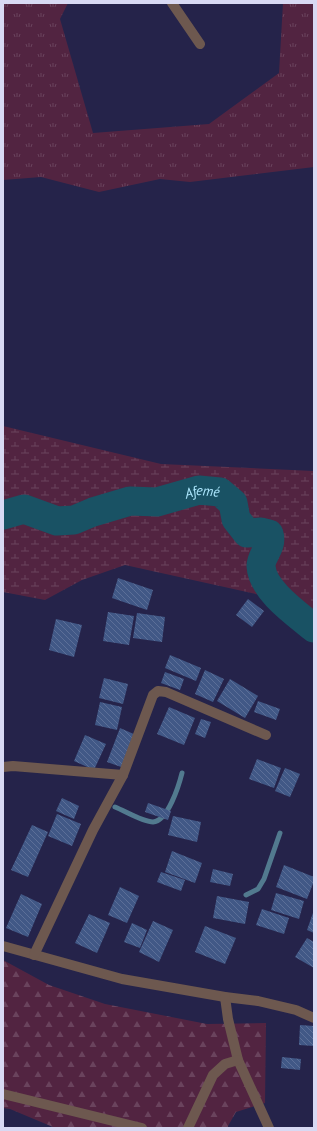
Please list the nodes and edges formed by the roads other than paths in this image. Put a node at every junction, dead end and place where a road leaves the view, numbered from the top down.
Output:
1 (172, 3) edge
2 (200, 44) dead end
3 (266, 735) dead end
4 (3, 767) edge
5 (123, 775) junction
6 (3, 946) edge
7 (34, 955) junction
8 (225, 997) junction
9 (314, 1018) edge
10 (238, 1060) junction
11 (3, 1094) edge
12 (142, 1128) edge
13 (188, 1128) edge
14 (269, 1128) edge

1 - 2 street
3 - 5 street
4 - 5 street
5 - 7 street
6 - 7 street
7 - 8 street
8 - 9 street
8 - 10 street
10 - 13 street
10 - 14 street
11 - 12 street

